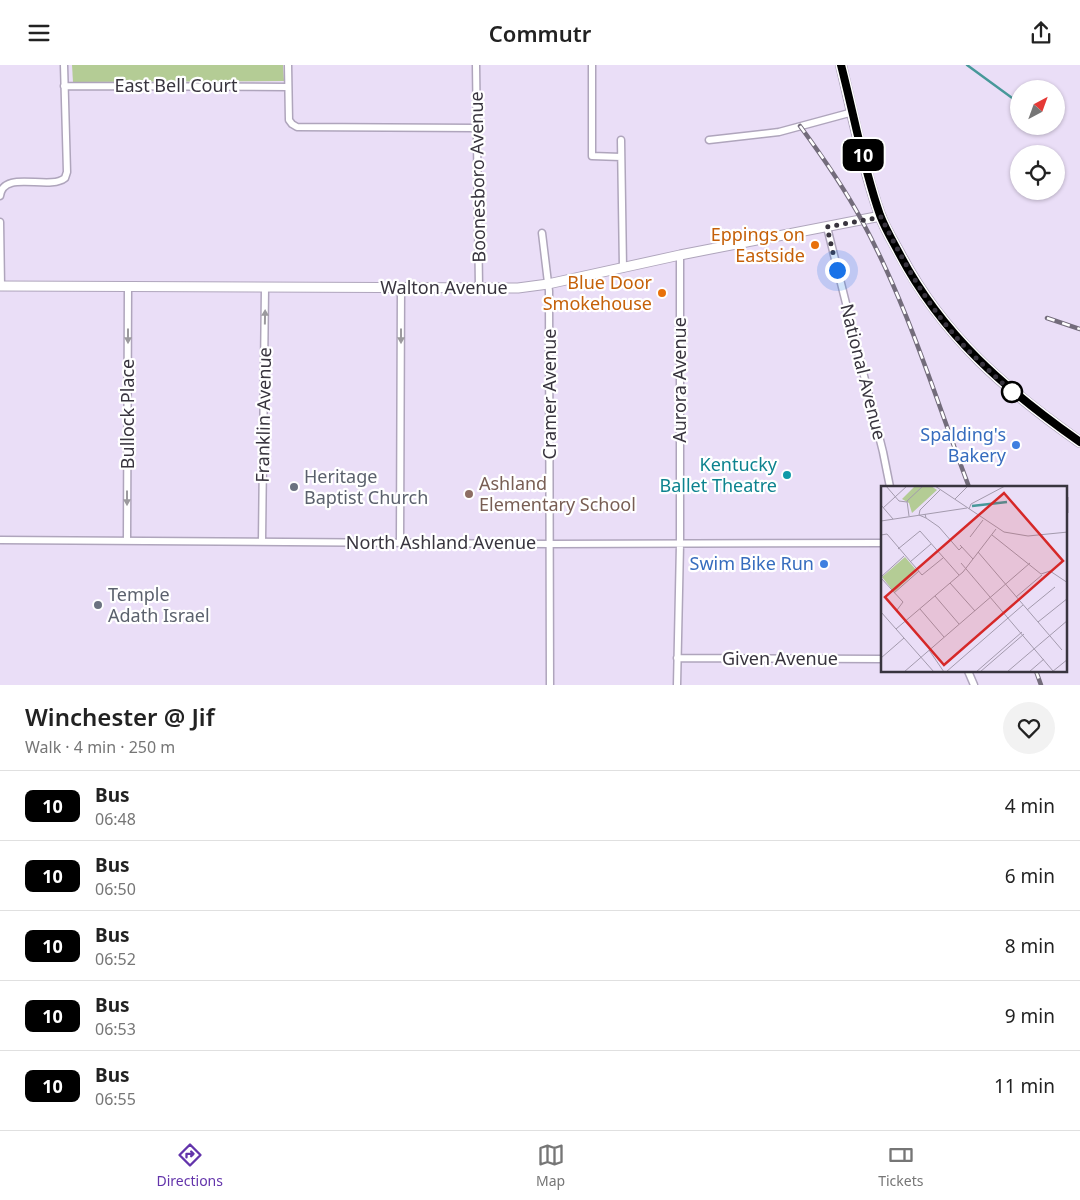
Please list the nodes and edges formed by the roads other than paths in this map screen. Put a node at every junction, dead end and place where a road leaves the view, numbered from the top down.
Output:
1 (64, 65) edge
2 (288, 65) edge
3 (476, 65) edge
4 (592, 65) edge
5 (841, 65) edge
6 (64, 86) junction
7 (288, 87) junction
8 (853, 112) junction
9 (477, 128) junction
10 (621, 140) dead end
11 (709, 140) dead end
12 (621, 157) junction
13 (0, 196) edge
14 (881, 217) junction
15 (0, 221) edge
16 (827, 227) junction
17 (542, 233) dead end
18 (680, 255) junction
19 (622, 268) junction
20 (548, 284) junction
21 (0, 286) edge
22 (128, 287) junction
23 (401, 287) junction
24 (265, 288) junction
25 (480, 288) junction
26 (1080, 442) edge
27 (890, 486) edge
28 (0, 540) edge
29 (127, 541) junction
30 (262, 541) junction
31 (400, 543) junction
32 (881, 543) edge
33 (551, 544) junction
34 (680, 544) junction
35 (677, 658) junction
36 (881, 659) edge
37 (969, 673) edge
38 (550, 685) edge
39 (677, 685) edge
40 (974, 685) edge

1 - 6 street
2 - 7 street
3 - 9 street, Boonesboro Avenue
4 - 12 street
5 - 8 main road
6 - 7 street, East Bell Court
6 - 13 street
7 - 9 street
8 - 11 street
8 - 14 main road
9 - 25 street, Boonesboro Avenue
10 - 12 street
12 - 19 street
14 - 16 street, Walton Avenue
14 - 26 main road
15 - 21 street
16 - 18 street, Walton Avenue
16 - 27 street, National Avenue
17 - 20 street, Cramer Avenue
18 - 19 street, Walton Avenue
18 - 34 street, Aurora Avenue
19 - 20 street, Walton Avenue
20 - 25 street, Walton Avenue
20 - 33 street, Cramer Avenue
21 - 22 street, Walton Avenue
22 - 24 street, Walton Avenue
22 -> 29 street, Bullock Place
23 - 24 street, Walton Avenue
23 - 25 street, Walton Avenue
23 -> 31 street
30 -> 24 street, Franklin Avenue
28 - 29 street, North Ashland Avenue
29 - 30 street, North Ashland Avenue
30 - 31 street, North Ashland Avenue
31 - 33 street, North Ashland Avenue
32 - 34 street, North Ashland Avenue
33 - 34 street, North Ashland Avenue
33 - 38 street, Cramer Avenue
34 - 35 street, Aurora Avenue
35 - 36 street, Given Avenue
35 - 39 street, Aurora Avenue
37 - 40 street

